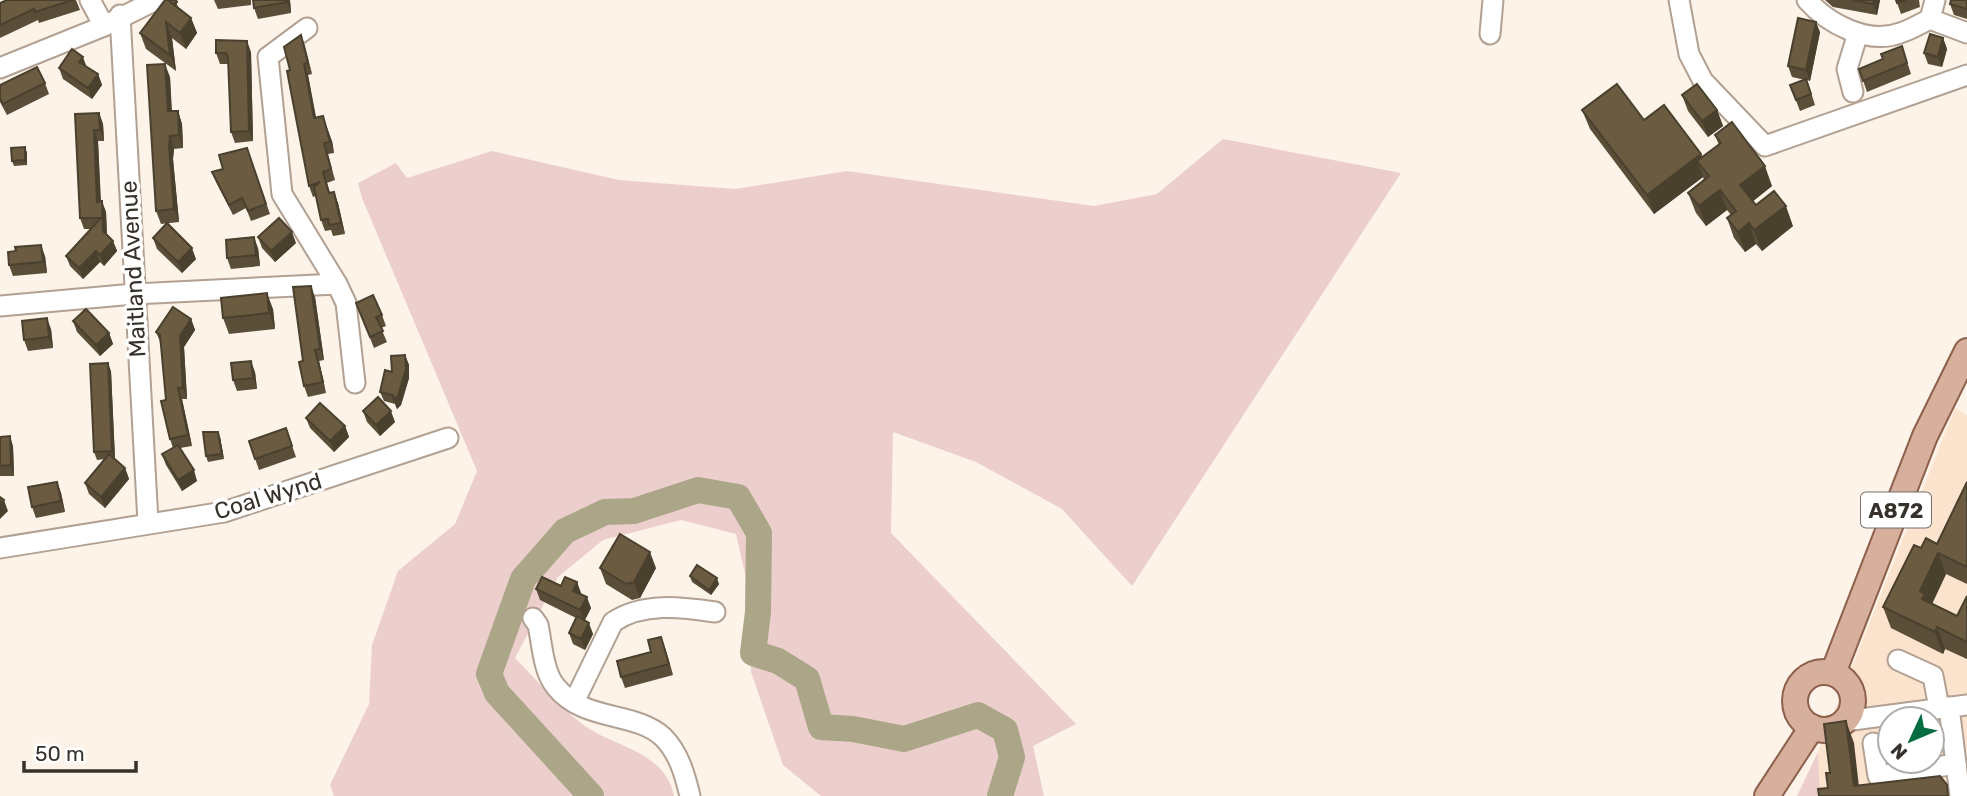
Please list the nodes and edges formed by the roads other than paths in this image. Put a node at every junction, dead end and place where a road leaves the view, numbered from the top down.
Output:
1 (90, 0) edge
2 (156, 0) edge
3 (1493, 0) edge
4 (1679, 0) edge
5 (1807, 0) edge
6 (1932, 10) edge
7 (112, 21) junction
8 (307, 28) dead end
9 (1858, 33) junction
10 (1967, 33) edge
11 (1490, 34) dead end
12 (0, 68) edge
13 (1967, 75) edge
14 (1853, 92) dead end
15 (337, 284) junction
16 (134, 294) junction
17 (0, 306) edge
18 (1967, 351) edge
19 (355, 383) dead end
20 (448, 438) dead end
21 (148, 522) junction
22 (0, 548) edge
23 (715, 612) dead end
24 (533, 618) dead end
25 (1898, 660) dead end
26 (1833, 673) junction
27 (574, 702) junction
28 (1952, 707) edge
29 (1844, 721) junction
30 (1812, 727) junction
31 (1873, 743) dead end
32 (1876, 763) edge
33 (1946, 764) edge
34 (1956, 764) junction
35 (690, 796) edge
36 (1767, 796) edge
37 (1960, 796) edge

1 - 7 street
2 - 7 street
3 - 11 street
4 - 13 street
5 - 9 street
6 - 9 street
6 - 10 street
7 - 12 street
7 - 16 street, Maitland Avenue
8 - 15 street
9 - 14 street
15 - 16 street
15 - 19 street
16 - 17 street
16 - 21 street, Maitland Avenue
18 - 26 main road, A872
20 - 21 street, Coal Wynd
21 - 22 street, Coal Wynd
23 - 27 street
24 - 27 street
25 - 28 street
26 - 29 main road
26 - 30 main road
27 - 35 street
28 - 29 street
28 - 34 street
29 - 30 main road
30 - 36 main road
31 - 32 street
33 - 34 street
34 - 37 street

